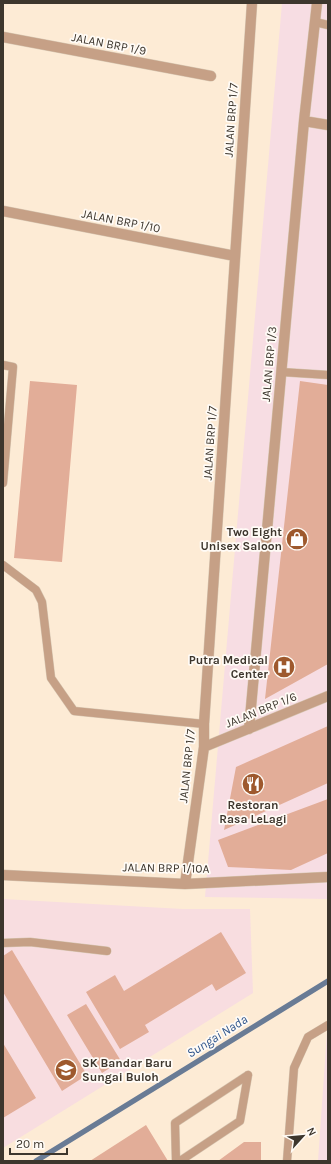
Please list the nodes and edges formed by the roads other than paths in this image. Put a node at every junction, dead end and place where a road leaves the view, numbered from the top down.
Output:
1 (252, 3) edge
2 (317, 3) edge
3 (315, 22) junction
4 (328, 25) edge
5 (3, 37) edge
6 (211, 76) dead end
7 (304, 121) junction
8 (328, 125) edge
9 (3, 211) edge
10 (235, 256) junction
11 (3, 365) edge
12 (281, 372) junction
13 (328, 375) edge
14 (3, 483) edge
15 (3, 565) edge
16 (328, 696) edge
17 (204, 724) junction
18 (249, 728) junction
19 (204, 747) junction
20 (3, 875) edge
21 (328, 877) edge
22 (185, 884) junction
23 (3, 942) edge
24 (107, 951) dead end
25 (328, 1025) edge
26 (176, 1161) edge
27 (180, 1161) edge
28 (287, 1161) edge

1 - 10 street, JALAN BRP 1/7
2 - 3 street, JALAN BRP 1/3
3 - 4 lane
3 - 7 street, JALAN BRP 1/3
5 - 6 street, JALAN BRP 1/9
7 - 8 street
7 - 12 street, JALAN BRP 1/3
9 - 10 street, JALAN BRP 1/10
10 - 17 street, JALAN BRP 1/7
11 - 14 lane
12 - 13 lane
12 - 18 street, JALAN BRP 1/3
15 - 17 lane
16 - 18 street, JALAN BRP 1/6
17 - 19 street, JALAN BRP 1/7
18 - 19 street, JALAN BRP 1/6
19 - 22 street, JALAN BRP 1/7
20 - 22 street, JALAN BRP 1/10A
21 - 22 street, JALAN BRP 1/10A
23 - 24 lane
25 - 28 lane
26 - 27 lane

